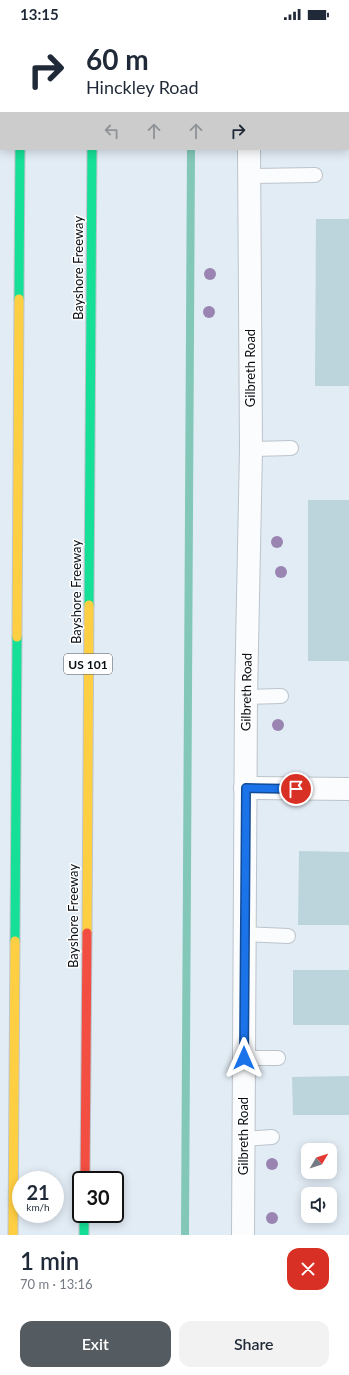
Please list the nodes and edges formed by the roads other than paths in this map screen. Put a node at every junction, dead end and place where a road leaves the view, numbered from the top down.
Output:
1 (20, 150) edge
2 (92, 150) edge
3 (249, 150) edge
4 (315, 175) dead end
5 (249, 176) junction
6 (291, 448) dead end
7 (251, 449) junction
8 (281, 696) dead end
9 (246, 697) junction
10 (246, 788) junction
11 (349, 789) edge
12 (244, 934) junction
13 (288, 936) dead end
14 (244, 1058) junction
15 (278, 1058) dead end
16 (272, 1137) dead end
17 (243, 1139) junction
18 (85, 1171) edge
19 (84, 1223) edge
20 (13, 1235) edge
21 (84, 1235) edge
22 (243, 1235) edge

1 - 20 highway
2 - 18 highway, Bayshore Freeway / US 101
3 - 5 street, Gilbreth Road
4 - 5 lane
5 - 7 street, Gilbreth Road
6 - 7 lane
7 - 9 street, Gilbreth Road
8 - 9 lane
9 - 10 street, Gilbreth Road
10 - 11 street
10 - 12 street, Gilbreth Road
12 - 13 lane
12 - 14 street, Gilbreth Road
14 - 15 lane
14 - 17 street, Gilbreth Road
16 - 17 lane
17 - 22 street, Gilbreth Road
19 - 21 highway

